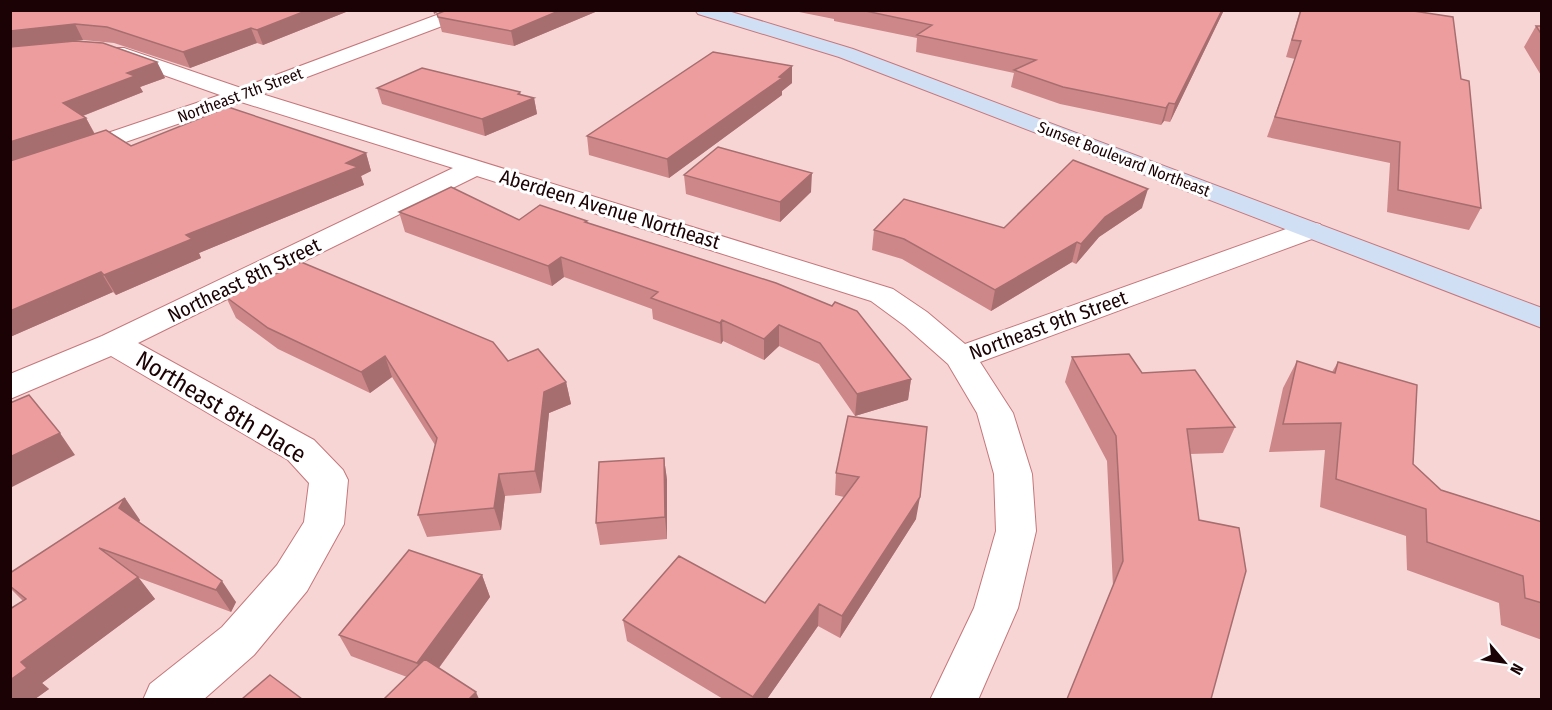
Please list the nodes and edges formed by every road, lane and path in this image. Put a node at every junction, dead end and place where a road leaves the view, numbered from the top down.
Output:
1 (468, 10) edge
2 (704, 10) edge
3 (93, 49) edge
4 (241, 95) junction
5 (475, 167) junction
6 (10, 175) edge
7 (1310, 230) junction
8 (1542, 319) edge
9 (112, 343) junction
10 (960, 357) junction
11 (10, 388) edge
12 (167, 699) edge
13 (954, 699) edge

1 - 4 street, Northeast 7th Street
2 - 7 main road, Sunset Boulevard Northeast
3 - 4 street, Aberdeen Avenue Northeast
4 - 5 street, Aberdeen Avenue Northeast
4 - 6 street, Northeast 7th Street
5 - 9 street, Northeast 8th Street
5 - 10 street, Aberdeen Avenue Northeast
7 - 8 main road, Sunset Boulevard Northeast
7 - 10 street, Northeast 9th Street
9 - 11 street, Northeast 8th Street
9 - 12 street, Northeast 8th Place
10 - 13 street, Northeast 9th Street

